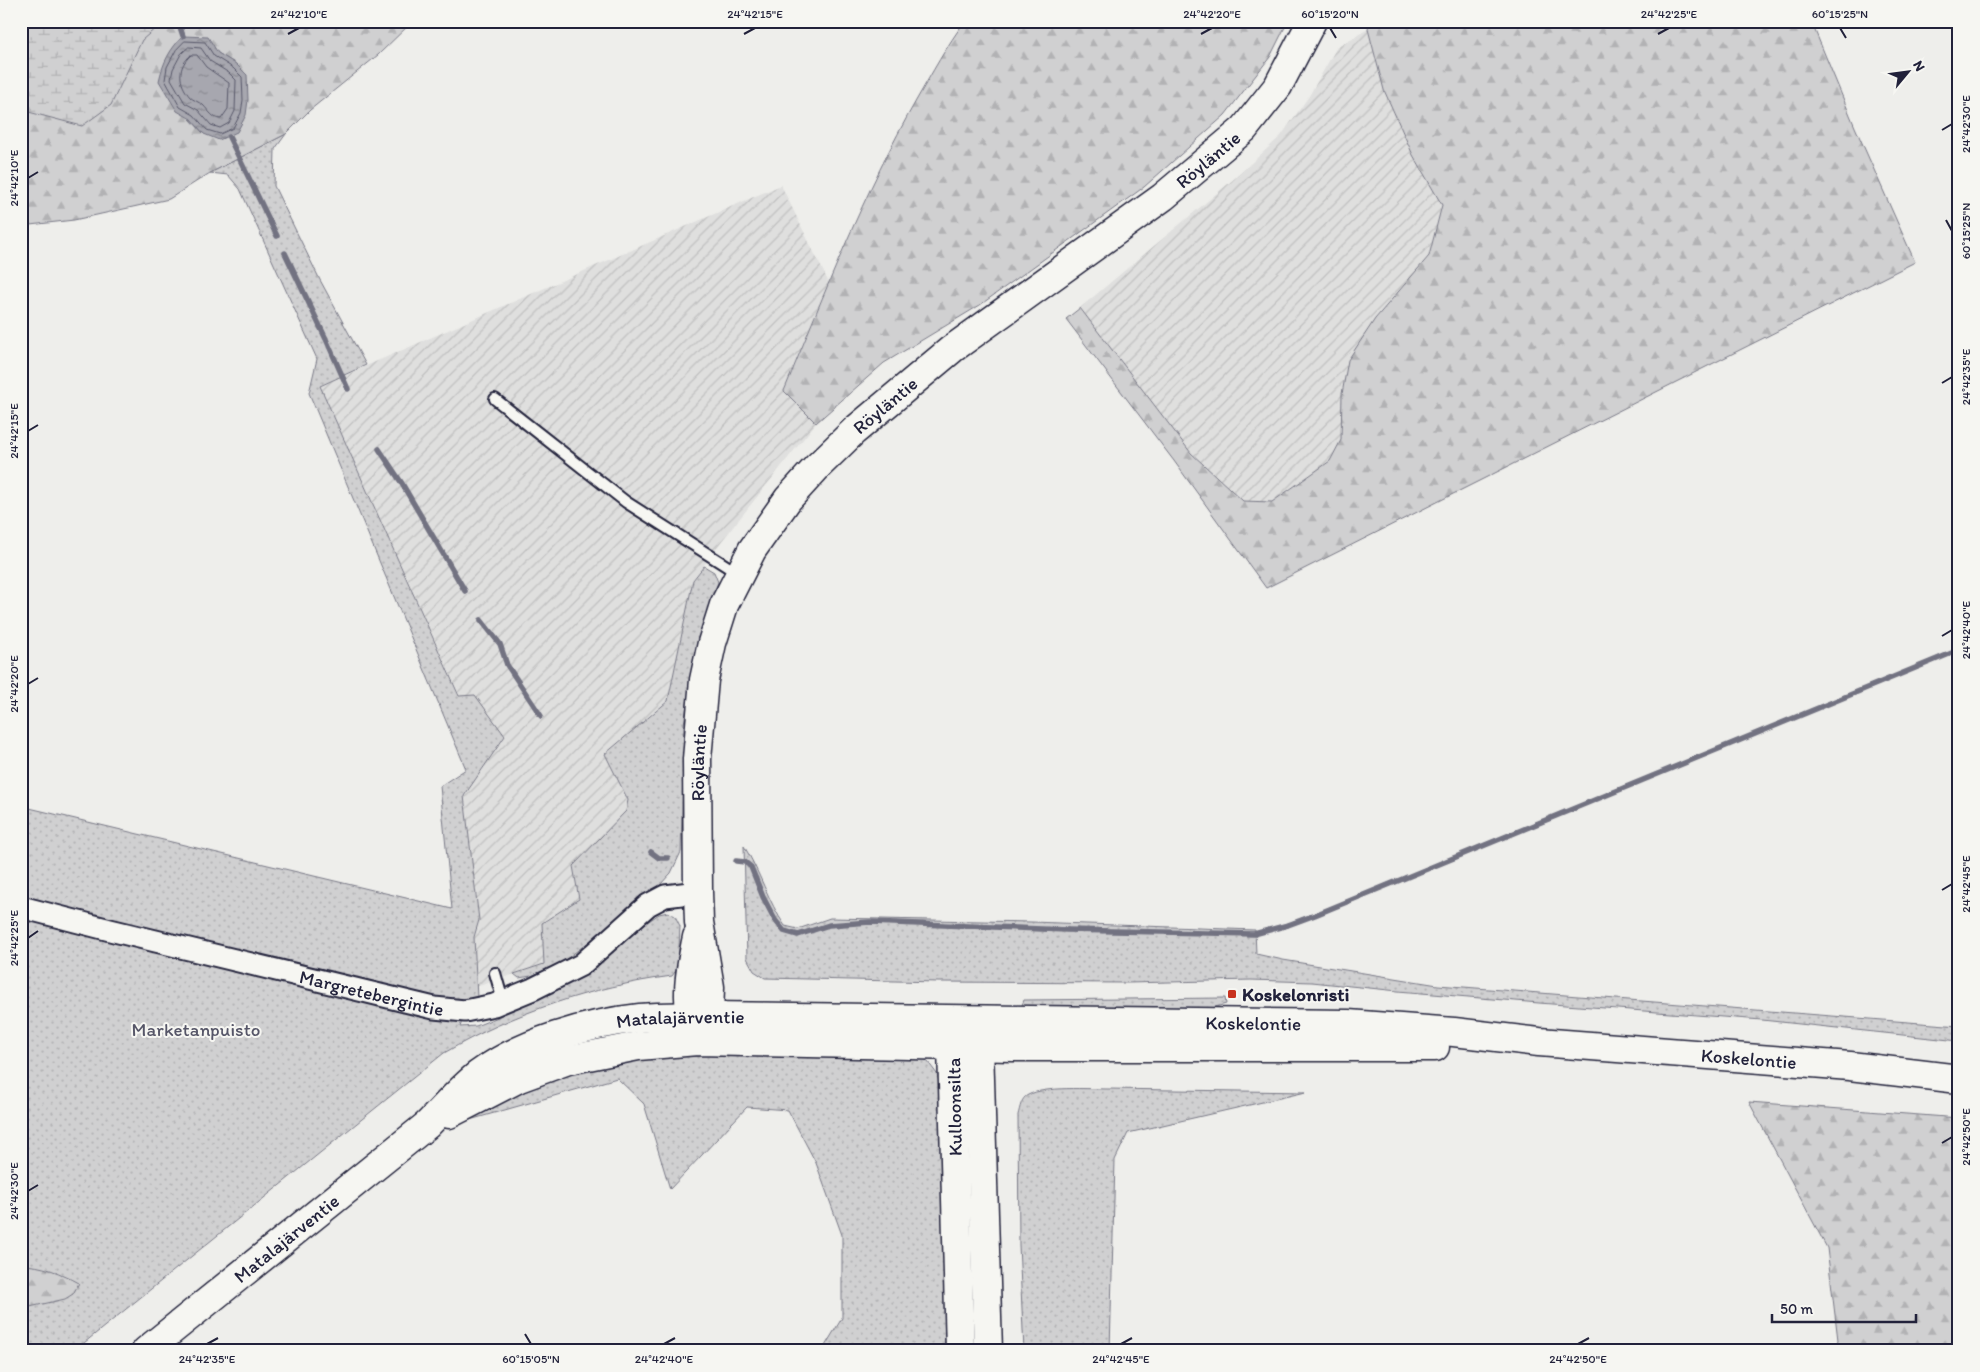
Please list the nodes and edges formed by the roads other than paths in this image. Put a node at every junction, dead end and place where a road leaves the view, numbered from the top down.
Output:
1 (1312, 21) edge
2 (495, 400) dead end
3 (739, 575) junction
4 (698, 892) junction
5 (21, 907) edge
6 (495, 974) dead end
7 (503, 1001) junction
8 (966, 1020) junction
9 (698, 1025) junction
10 (1539, 1042) junction
11 (952, 1046) junction
12 (979, 1046) junction
13 (1959, 1079) edge
14 (146, 1351) edge
15 (960, 1351) edge
16 (988, 1351) edge

1 - 3 main road, Röyläntie
2 - 3 lane
3 - 4 main road, Röyläntie
4 - 7 street, Margretebergintie
4 - 9 main road, Röyläntie
5 - 7 street, Margretebergintie
6 - 7 lane
8 - 9 main road, Matalajärventie
8 - 10 main road, Koskelontie
8 - 11 main road, Kulloonsilta
8 - 12 main road, Kulloonsilta
9 - 11 main road, Matalajärventie
9 - 14 main road, Matalajärventie
10 - 12 main road, Koskelontie
10 - 13 main road, Koskelontie
11 - 12 main road, Matalajärventie
11 - 15 main road, Kulloonsilta
12 - 16 main road, Kulloonsilta

